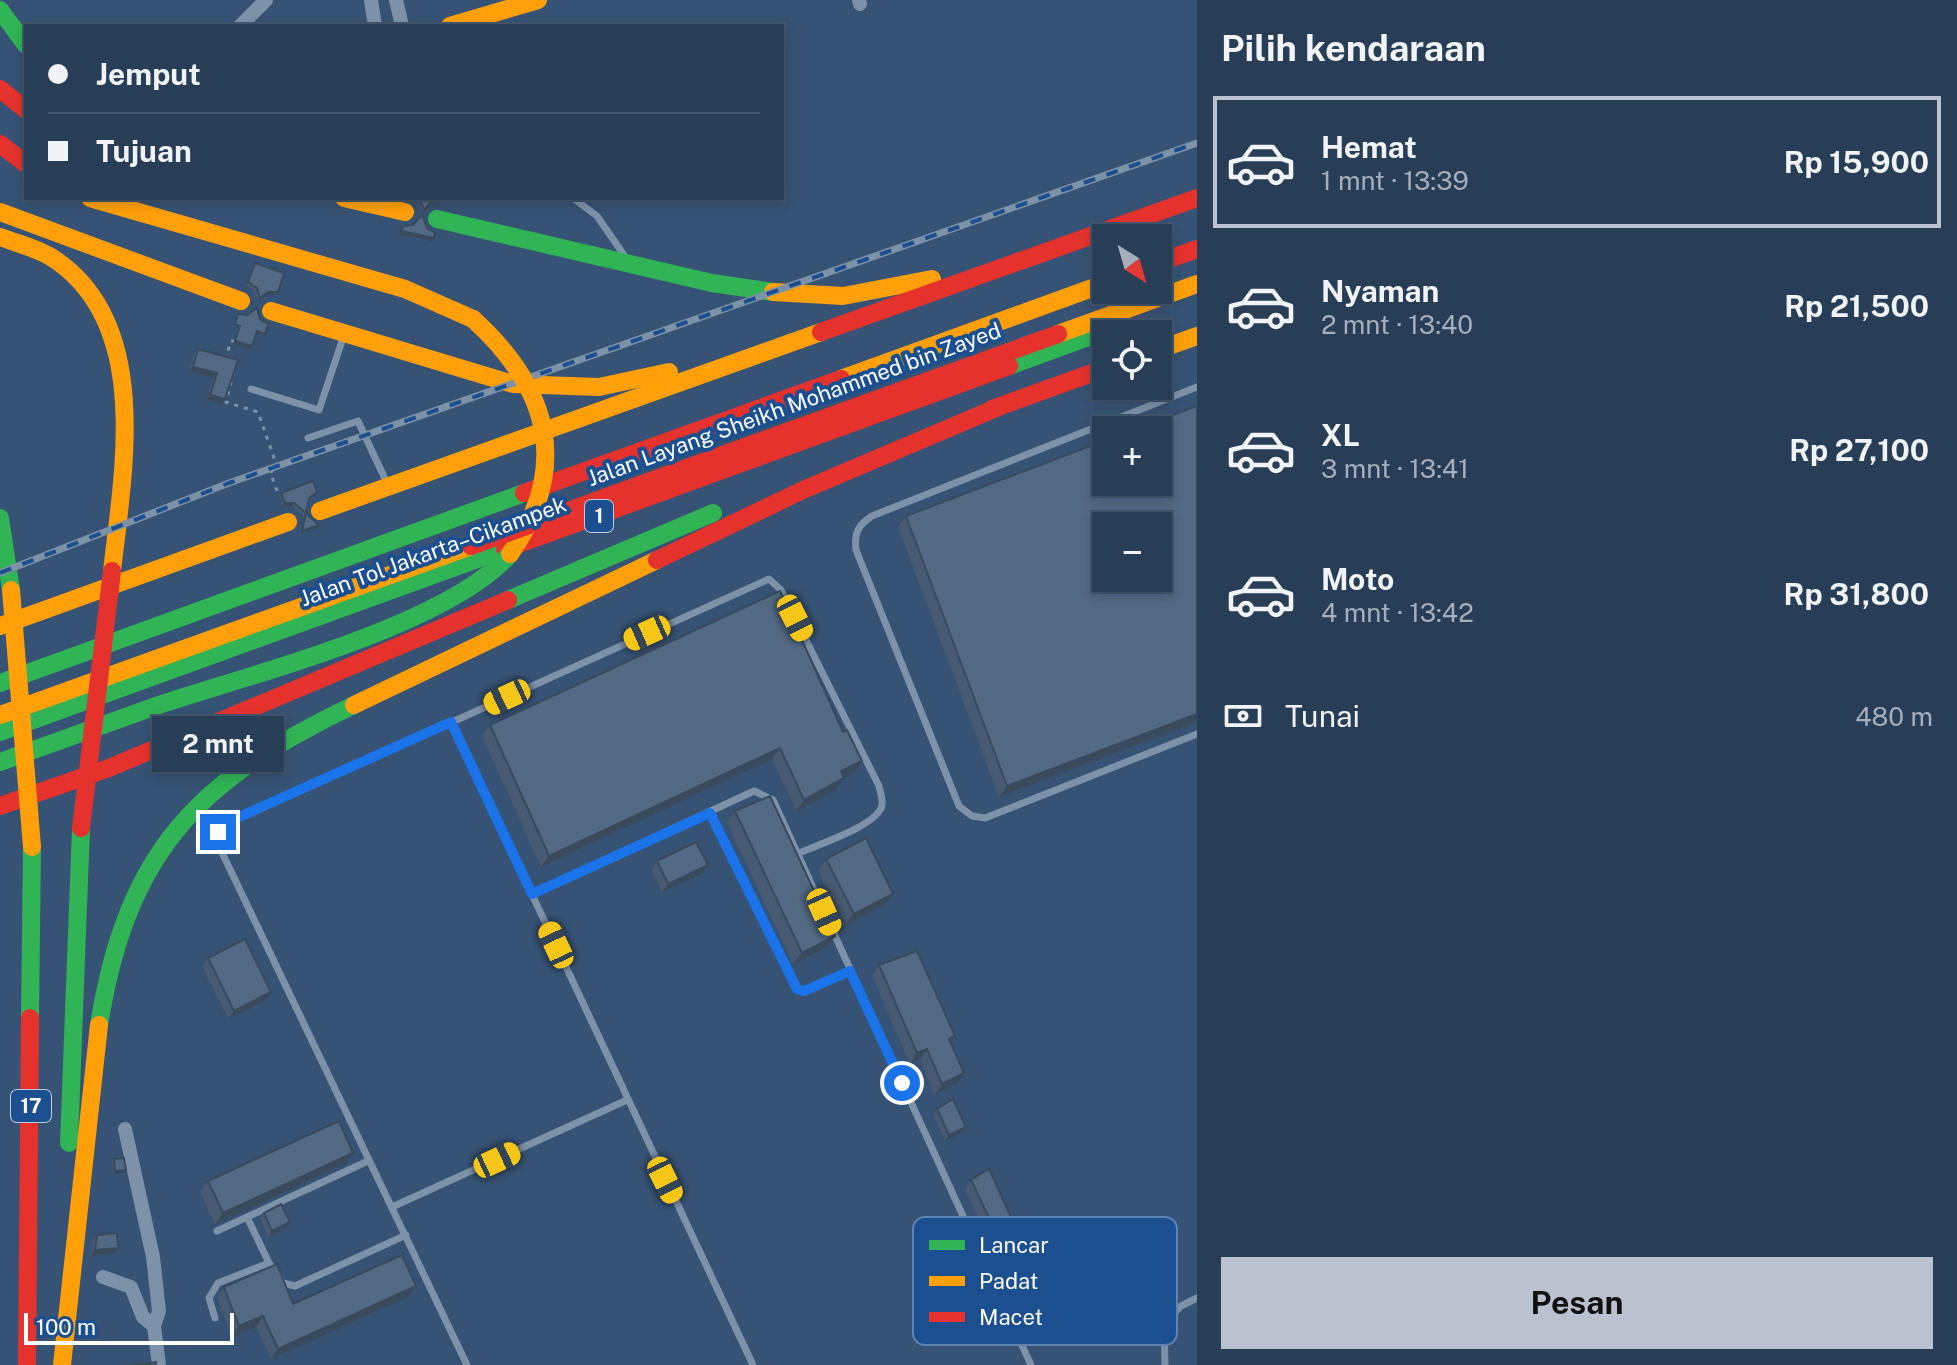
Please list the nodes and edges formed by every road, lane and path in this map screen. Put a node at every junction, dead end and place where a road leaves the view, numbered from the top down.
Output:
1 (266, 0) edge
2 (371, 0) edge
3 (396, 0) edge
4 (538, 0) edge
5 (0, 10) edge
6 (242, 24) edge
7 (375, 24) edge
8 (402, 24) edge
9 (457, 24) edge
10 (24, 42) edge
11 (0, 89) edge
12 (24, 108) edge
13 (0, 144) edge
14 (24, 162) edge
15 (1197, 198) edge
16 (97, 200) edge
17 (353, 200) edge
18 (575, 200) edge
19 (0, 212) edge
20 (405, 212) dead end
21 (437, 219) dead end
22 (0, 237) edge
23 (1197, 249) edge
24 (1172, 258) edge
25 (1019, 262) junction
26 (630, 263) junction
27 (1197, 268) edge
28 (1172, 277) edge
29 (1197, 284) edge
30 (1092, 288) edge
31 (1197, 296) edge
32 (241, 301) dead end
33 (1098, 304) edge
34 (271, 311) dead end
35 (344, 336) junction
36 (1197, 336) edge
37 (234, 341) edge
38 (1172, 345) edge
39 (776, 350) junction
40 (1092, 373) edge
41 (1197, 387) edge
42 (251, 389) dead end
43 (1008, 403) junction
44 (308, 438) dead end
45 (388, 487) junction
46 (279, 496) edge
47 (320, 511) dead end
48 (0, 518) edge
49 (288, 522) dead end
50 (0, 626) edge
51 (0, 683) edge
52 (0, 698) edge
53 (0, 715) edge
54 (451, 722) junction
55 (0, 732) edge
56 (1197, 734) edge
57 (0, 762) edge
58 (0, 806) edge
59 (710, 813) junction
60 (799, 853) junction
61 (532, 894) junction
62 (850, 971) junction
63 (627, 1100) junction
64 (125, 1129) dead end
65 (368, 1161) junction
66 (392, 1207) junction
67 (247, 1217) junction
68 (963, 1217) edge
69 (217, 1231) dead end
70 (406, 1235) junction
71 (269, 1263) junction
72 (103, 1277) dead end
73 (1197, 1298) edge
74 (1177, 1310) edge
75 (215, 1318) dead end
76 (154, 1326) junction
77 (1022, 1345) edge
78 (1165, 1345) edge
79 (27, 1365) edge
80 (61, 1365) edge
81 (159, 1365) edge
82 (467, 1365) edge
83 (753, 1365) edge
84 (1031, 1365) edge
85 (1165, 1365) edge

1 - 6 street
2 - 7 street
3 - 8 street
4 - 9 main road
5 - 10 main road
11 - 12 main road
13 - 14 main road
15 - 25 main road
16 - 57 main road, bridge
17 - 20 main road
18 - 26 lane
19 - 32 main road
21 - 26 main road
22 - 80 main road, bridge
23 - 24 main road
25 - 26 main road
25 - 39 main road
27 - 28 main road
29 - 53 main road, Jalan Layang Sheikh Mohammed bin Zayed / 1, bridge
30 - 51 main road, Jalan Tol Jakarta–Cikampek / 1
31 - 55 main road, Jalan Tol Jakarta–Cikampek / 1
33 - 52 main road, Jalan Layang Sheikh Mohammed bin Zayed / 1, bridge
34 - 35 main road
35 - 39 main road
35 - 42 lane
36 - 38 main road
37 - 46 path
39 - 45 main road
40 - 43 main road
41 - 56 lane
43 - 58 main road
43 - 80 main road
44 - 45 lane
45 - 47 main road
48 - 79 main road, 17, bridge
49 - 50 main road
54 - 60 lane
54 - 61 lane
54 - 65 lane
59 - 60 lane
59 - 61 lane
59 - 62 lane
60 - 62 lane
61 - 63 lane
62 - 68 lane
63 - 66 lane
63 - 83 lane
64 - 76 street
65 - 66 lane
65 - 67 lane
66 - 70 lane
67 - 69 lane
67 - 71 lane
70 - 71 lane
70 - 82 lane
71 - 75 lane
72 - 76 street
73 - 74 lane
76 - 81 street
77 - 84 lane
78 - 85 lane

